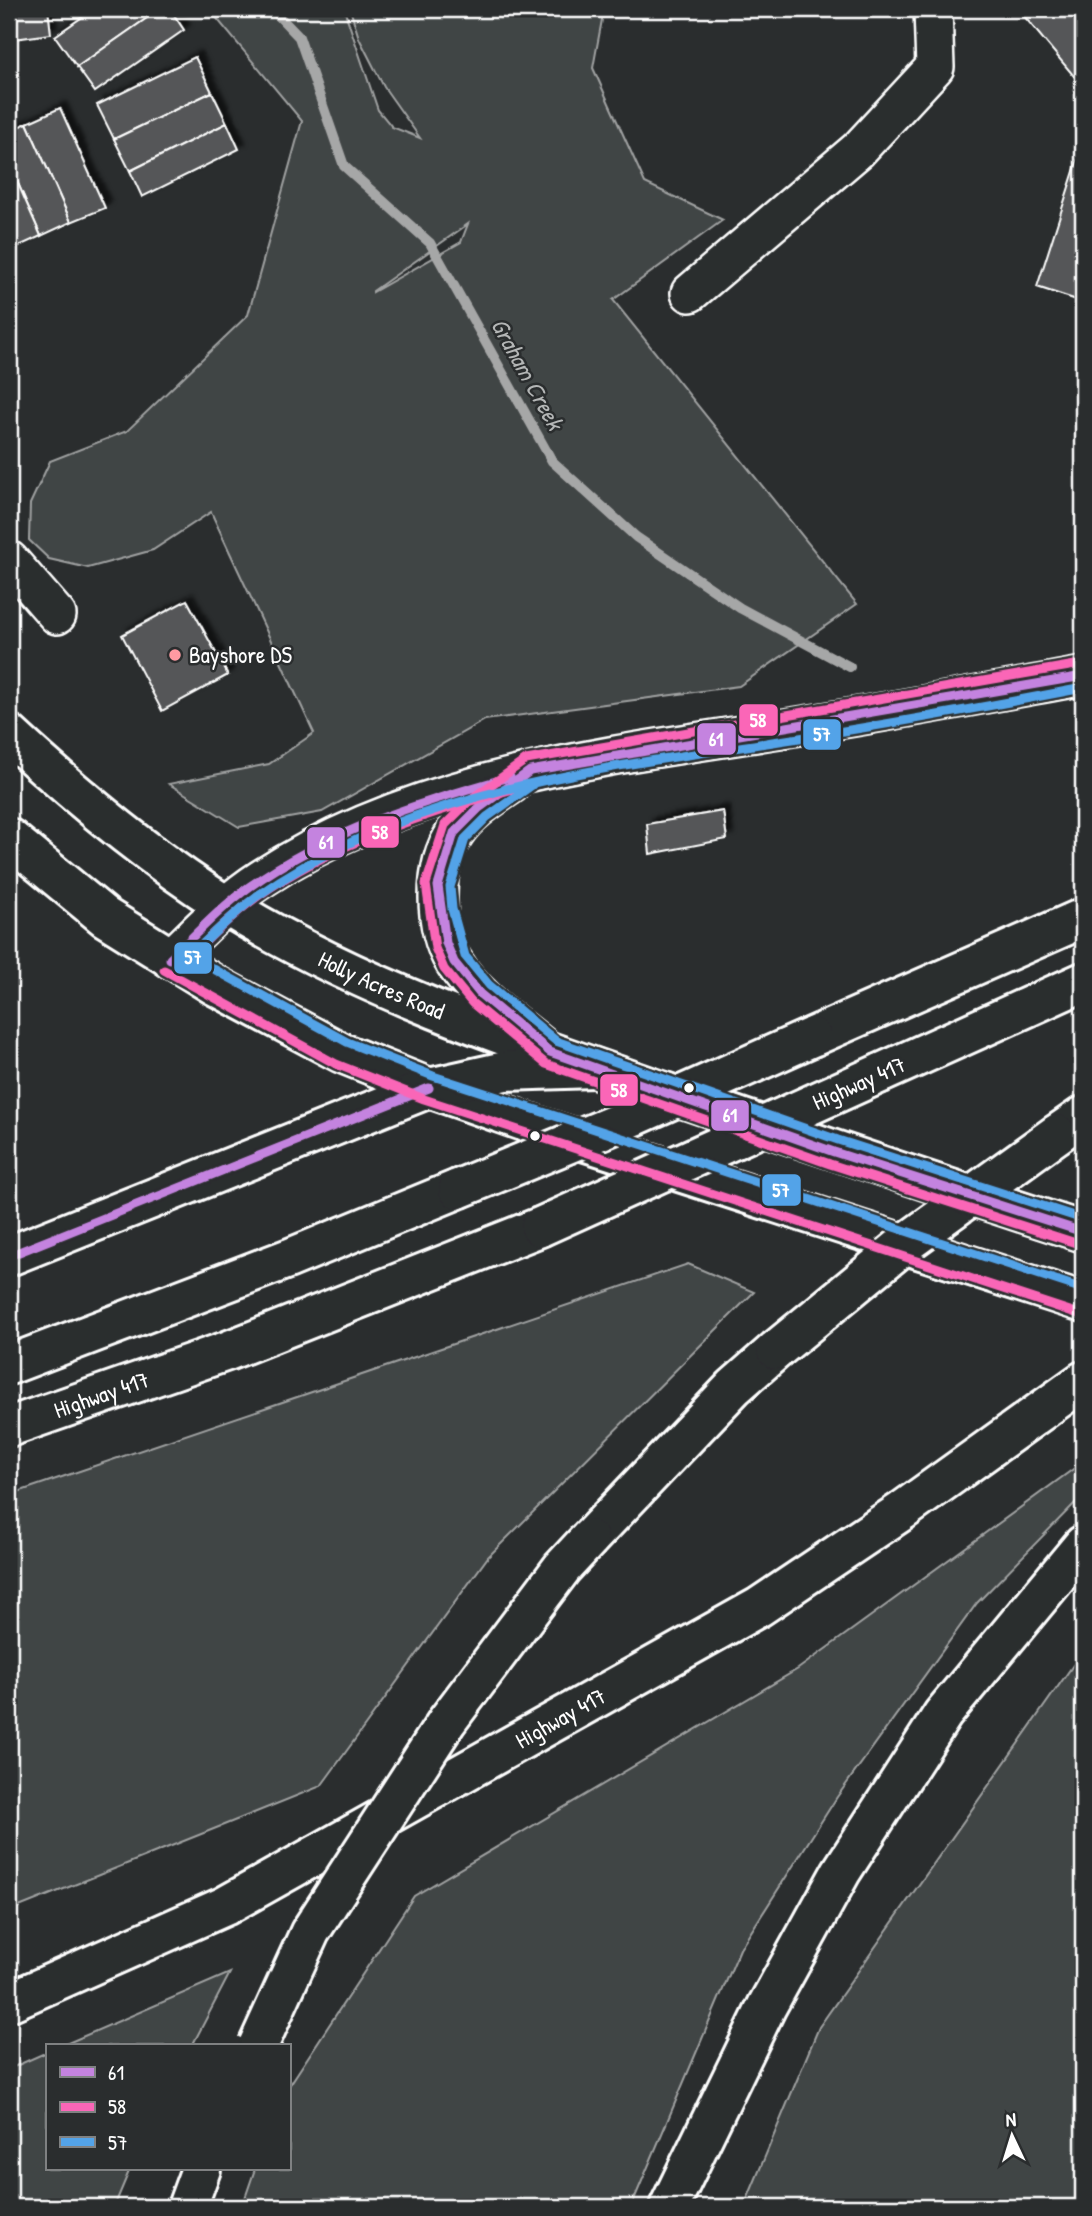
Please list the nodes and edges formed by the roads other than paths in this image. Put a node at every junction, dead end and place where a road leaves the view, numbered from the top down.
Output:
1 (933, 9) edge
2 (690, 293) dead end
3 (9, 560) edge
4 (57, 615) dead end
5 (1083, 676) edge
6 (9, 734) edge
7 (530, 771) junction
8 (9, 838) edge
9 (226, 906) junction
10 (1083, 918) edge
11 (170, 959) junction
12 (1083, 982) edge
13 (550, 1052) junction
14 (594, 1068) junction
15 (429, 1088) junction
16 (1070, 1125) edge
17 (1083, 1232) edge
18 (9, 1256) edge
19 (1083, 1302) edge
20 (9, 1365) edge
21 (1083, 1381) edge
22 (9, 1427) edge
23 (1083, 1545) edge
24 (9, 2002) edge
25 (259, 2044) edge
26 (201, 2170) edge
27 (187, 2207) edge
28 (669, 2207) edge

1 - 2 street
3 - 4 street
5 - 7 street
6 - 9 main road, Holly Acres Road
7 - 9 street
7 - 13 street
8 - 11 main road
9 - 11 street
9 - 13 main road, Holly Acres Road
10 - 20 main road, bridge
11 - 15 main road
12 - 22 main road, Highway 417, bridge
13 - 14 main road, Holly Acres Road
14 - 15 main road
14 - 17 main road, Holly Acres Road
15 - 18 main road
15 - 19 main road
16 - 25 main road, bridge
21 - 24 main road, Highway 417
23 - 28 main road
26 - 27 main road

